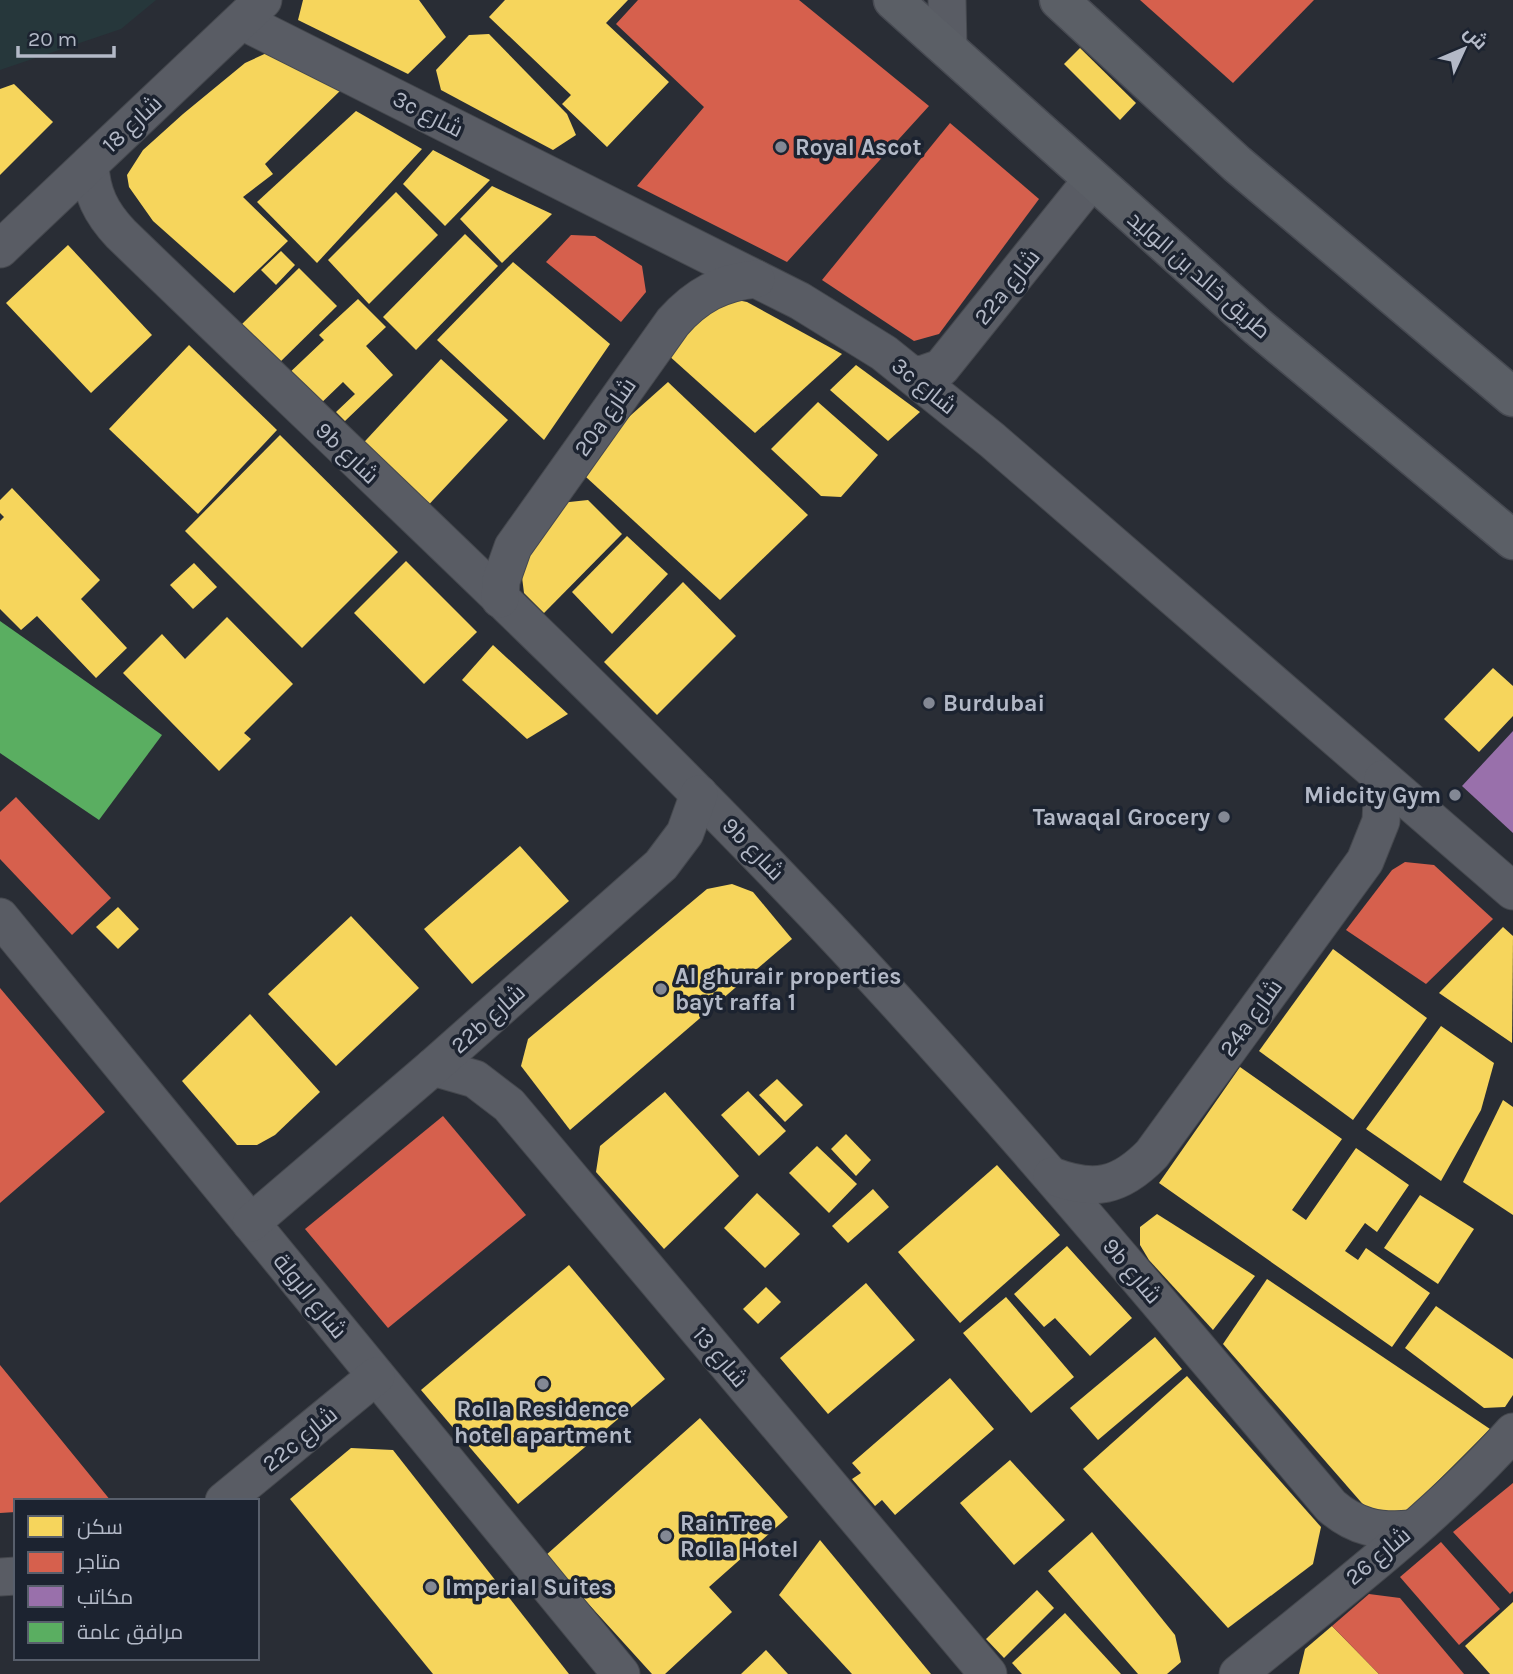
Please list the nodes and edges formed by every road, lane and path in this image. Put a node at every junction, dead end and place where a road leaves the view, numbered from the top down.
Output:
1 (893, 0) edge
2 (947, 0) edge
3 (1059, 0) edge
4 (253, 10) edge
5 (948, 47) junction
6 (90, 164) junction
7 (1091, 181) junction
8 (0, 249) edge
9 (756, 279) junction
10 (912, 374) junction
11 (1513, 397) edge
12 (1513, 540) edge
13 (500, 600) junction
14 (1383, 779) junction
15 (699, 794) junction
16 (1513, 891) edge
17 (0, 917) edge
18 (433, 1067) junction
19 (1052, 1176) junction
20 (251, 1223) junction
21 (376, 1376) junction
22 (1508, 1443) edge
23 (226, 1499) edge
24 (1410, 1529) junction
25 (1273, 1659) edge
26 (621, 1674) edge
27 (988, 1674) edge
28 (1238, 1674) edge

1 - 5 main road, طريق خالد بن الوليد
2 - 5 street
3 - 11 main road
4 - 6 street, شارع 18
4 - 9 street, 3c شارع
5 - 7 main road, طريق خالد بن الوليد
6 - 8 street, شارع 18
6 - 13 street, 9b شارع
7 - 10 street, 22a شارع
7 - 12 main road, طريق خالد بن الوليد
9 - 10 street, 3c شارع
9 - 13 street, 20a شارع
10 - 14 street, 3c شارع
13 - 15 street, 9b شارع
14 - 16 street, 3c شارع
14 - 19 street, 24a شارع
15 - 18 street, 22b شارع
15 - 19 street, 9b شارع
17 - 20 street, شارع الرولة
18 - 20 street, 22b شارع
18 - 27 street, شارع 13
19 - 24 street, 9b شارع
20 - 21 street, شارع الرولة
21 - 23 street, 22c شارع
21 - 26 street, شارع الرولة
22 - 24 street, شارع 26
24 - 25 street, شارع 26
25 - 28 street, شارع 26

